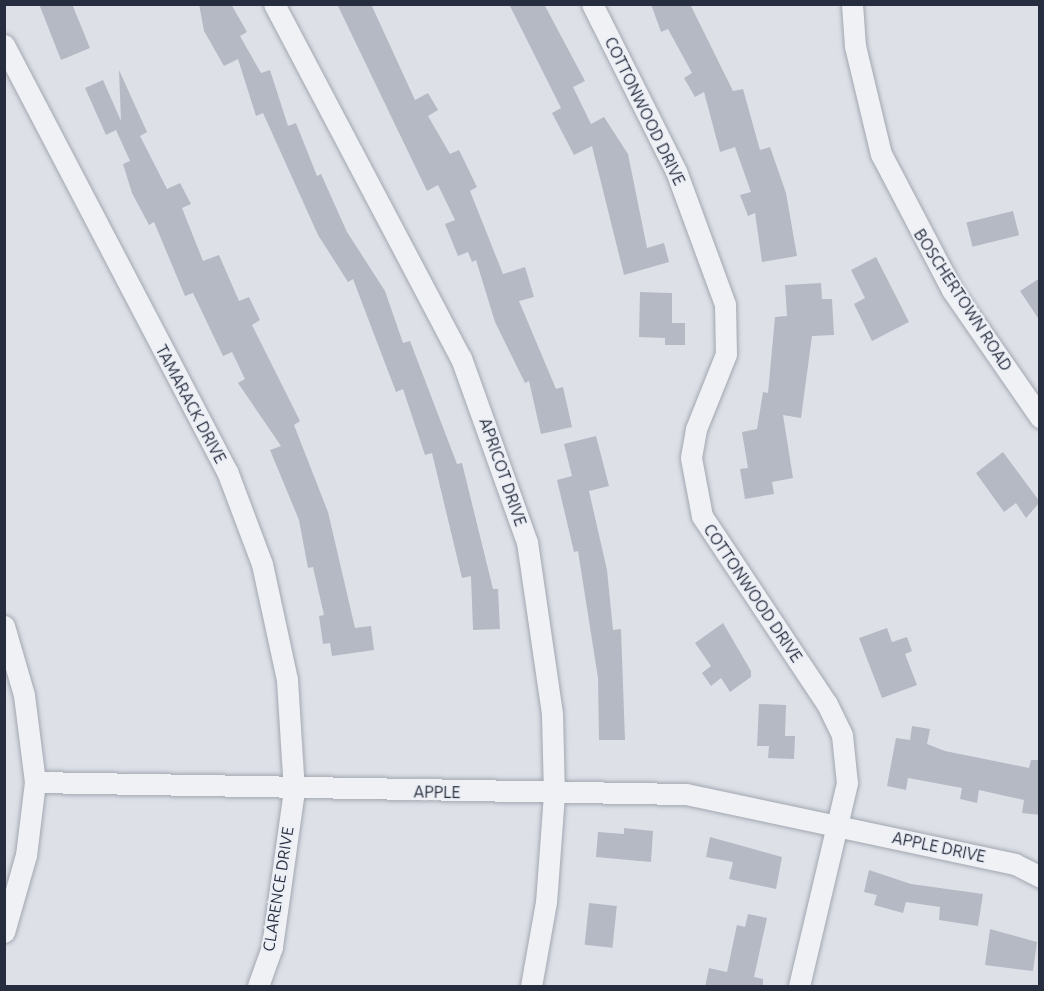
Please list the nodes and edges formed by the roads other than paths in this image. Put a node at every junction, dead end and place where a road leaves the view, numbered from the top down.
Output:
1 (274, 4) edge
2 (592, 4) edge
3 (852, 4) edge
4 (4, 45) edge
5 (1040, 417) edge
6 (4, 626) edge
7 (34, 782) junction
8 (294, 790) junction
9 (554, 795) junction
10 (836, 825) junction
11 (1040, 878) edge
12 (4, 932) edge
13 (258, 987) edge
14 (531, 987) edge
15 (799, 987) edge

1 - 9 street, APRICOT DRIVE
2 - 10 street, COTTONWOOD DRIVE
3 - 5 street, BOSCHERTOWN ROAD
4 - 8 street, TAMARACK DRIVE
6 - 7 street
7 - 8 street, APPLE
7 - 12 street
8 - 9 street, APPLE
8 - 13 street, CLARENCE DRIVE
9 - 10 street, APPLE
9 - 14 street, APRICOT DRIVE
10 - 11 street, APPLE DRIVE
10 - 15 street, COTTONWOOD DRIVE

